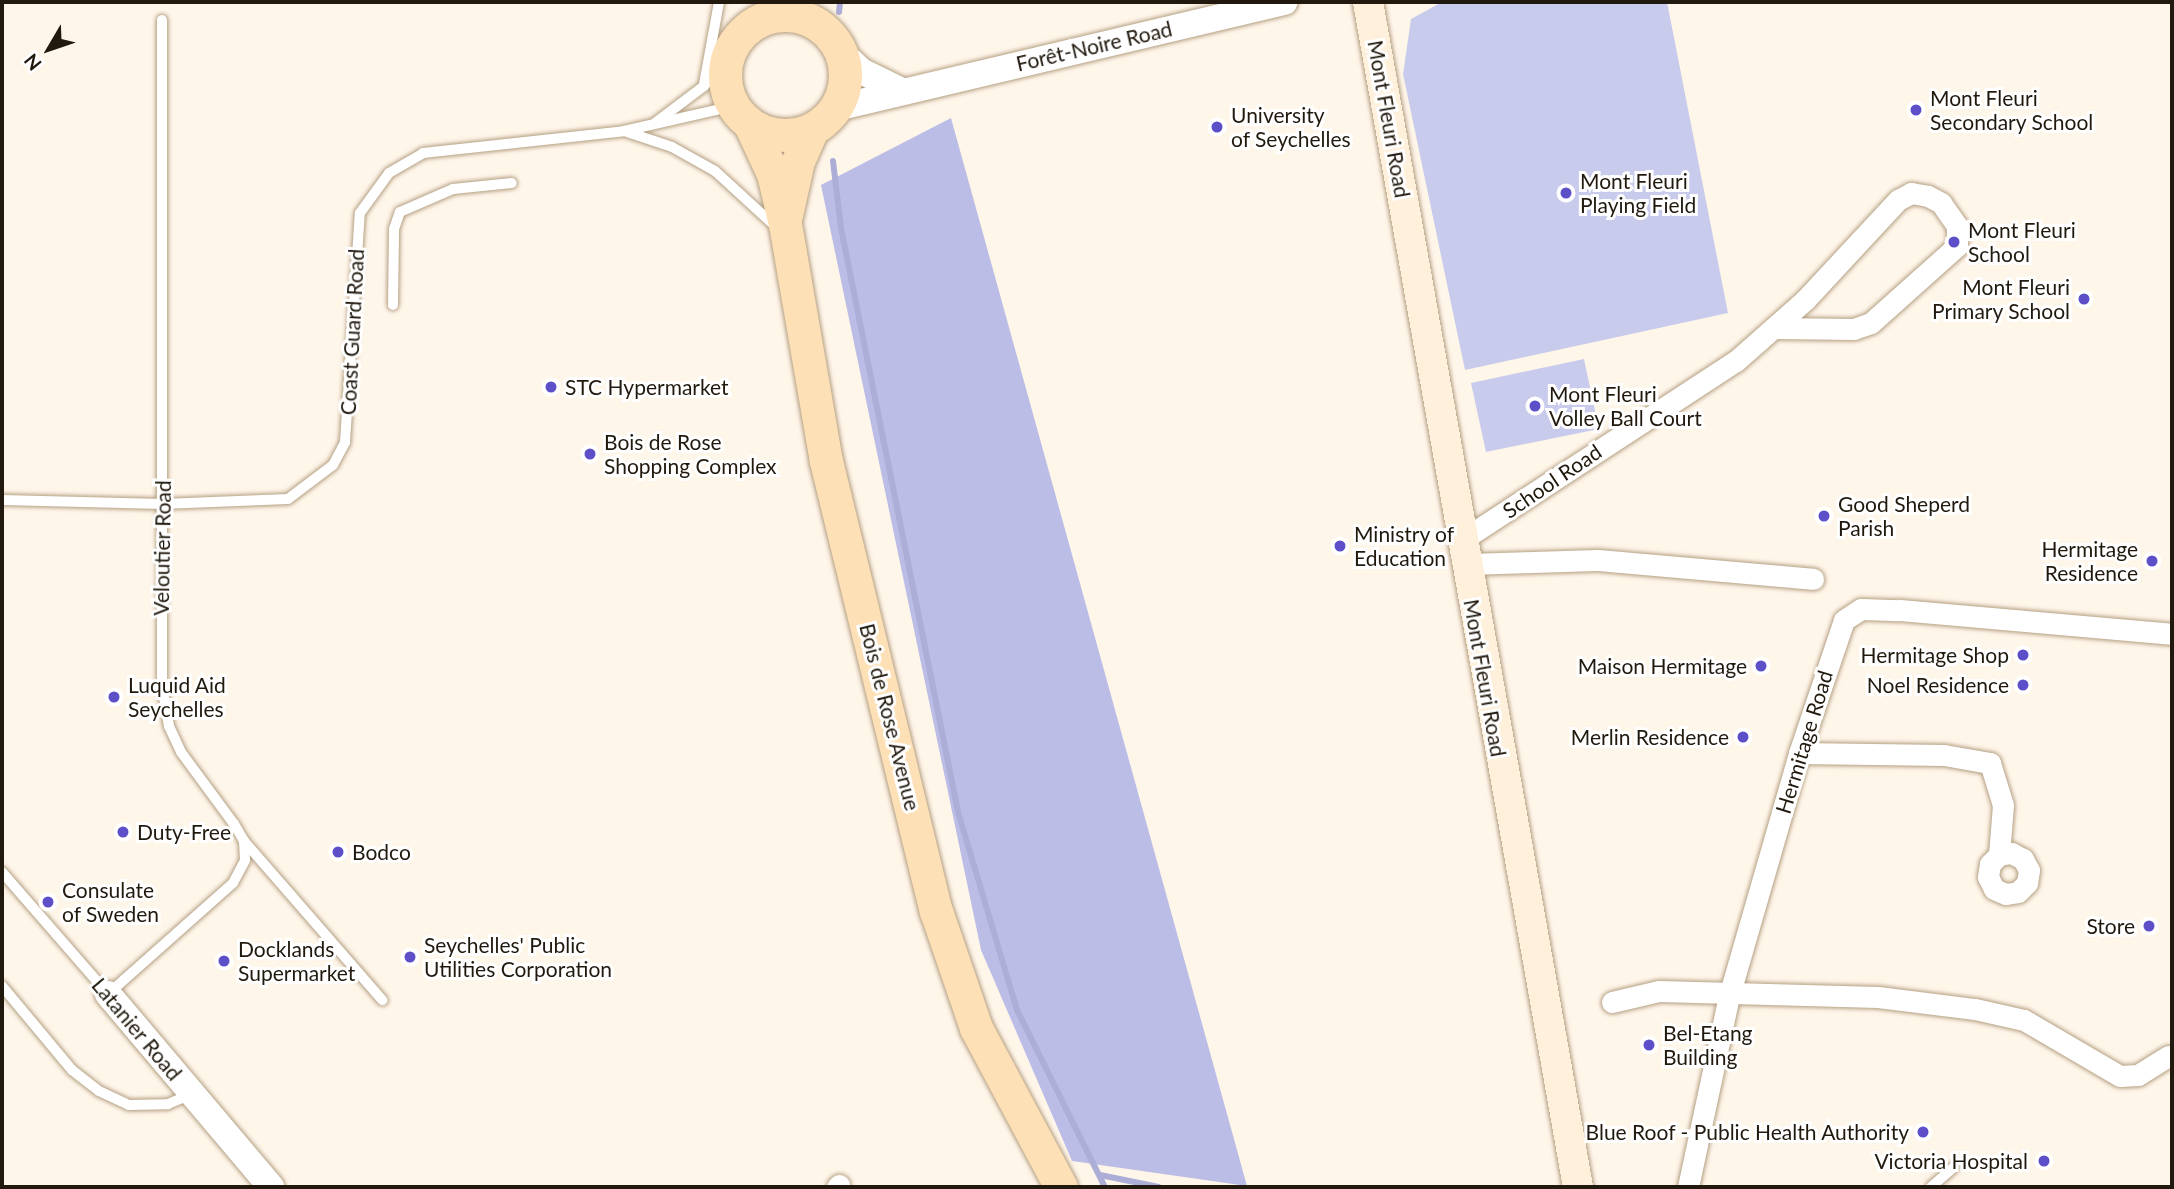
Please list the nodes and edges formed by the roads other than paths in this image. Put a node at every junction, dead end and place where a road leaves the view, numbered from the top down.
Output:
1 (719, 2) edge
2 (1285, 2) edge
3 (1363, 7) edge
4 (799, 10) edge
5 (750, 15) edge
6 (162, 20) dead end
7 (842, 53) junction
8 (728, 56) junction
9 (704, 86) junction
10 (902, 91) junction
11 (742, 115) junction
12 (824, 119) junction
13 (650, 127) junction
14 (624, 131) junction
15 (512, 183) dead end
16 (786, 232) junction
17 (393, 305) dead end
18 (1775, 328) junction
19 (2, 500) edge
20 (163, 504) junction
21 (1466, 551) junction
22 (1814, 579) dead end
23 (2172, 634) edge
24 (1799, 753) junction
25 (244, 841) junction
26 (1999, 855) dead end
27 (2, 872) edge
28 (2, 986) edge
29 (108, 994) junction
30 (1729, 996) junction
31 (382, 1000) dead end
32 (1612, 1002) dead end
33 (2169, 1056) dead end
34 (192, 1094) junction
35 (1954, 1167) dead end
36 (271, 1187) edge
37 (1061, 1187) edge
38 (1578, 1187) edge
39 (1688, 1187) edge
40 (1931, 1187) edge

1 - 9 lane
2 - 10 street, Forêt-Noire Road
3 - 21 main road, Mont Fleuri Road
4 - 5 main road
4 - 7 main road
5 - 8 main road
6 - 20 lane, Veloutier Road
7 - 10 street
7 - 12 main road
8 - 9 lane, Coast Guard Road
8 - 11 main road
9 - 13 lane, Coast Guard Road
10 - 12 street, Forêt-Noire Road
11 - 12 main road
11 - 13 lane, Coast Guard Road
11 - 16 main road, Bois de Rose Avenue
12 - 16 main road, Bois de Rose Avenue
13 - 14 lane, Coast Guard Road
14 - 16 lane
14 - 20 lane, Coast Guard Road
15 - 17 lane
16 - 37 main road, Bois de Rose Avenue
18 - 18 street, School Road
18 - 21 street, School Road
19 - 20 lane, Coast Guard Road
20 - 25 lane, Veloutier Road
21 - 22 street
21 - 38 main road, Mont Fleuri Road
23 - 24 street, Hermitage Road
24 - 26 street
24 - 30 street, Hermitage Road
25 - 29 lane
25 - 31 lane, Veloutier Road
27 - 29 lane, Latanier Road
28 - 34 lane
29 - 34 street, Latanier Road
30 - 32 street
30 - 33 street
30 - 39 street, Hermitage Road
34 - 36 street, Latanier Road
35 - 40 lane

